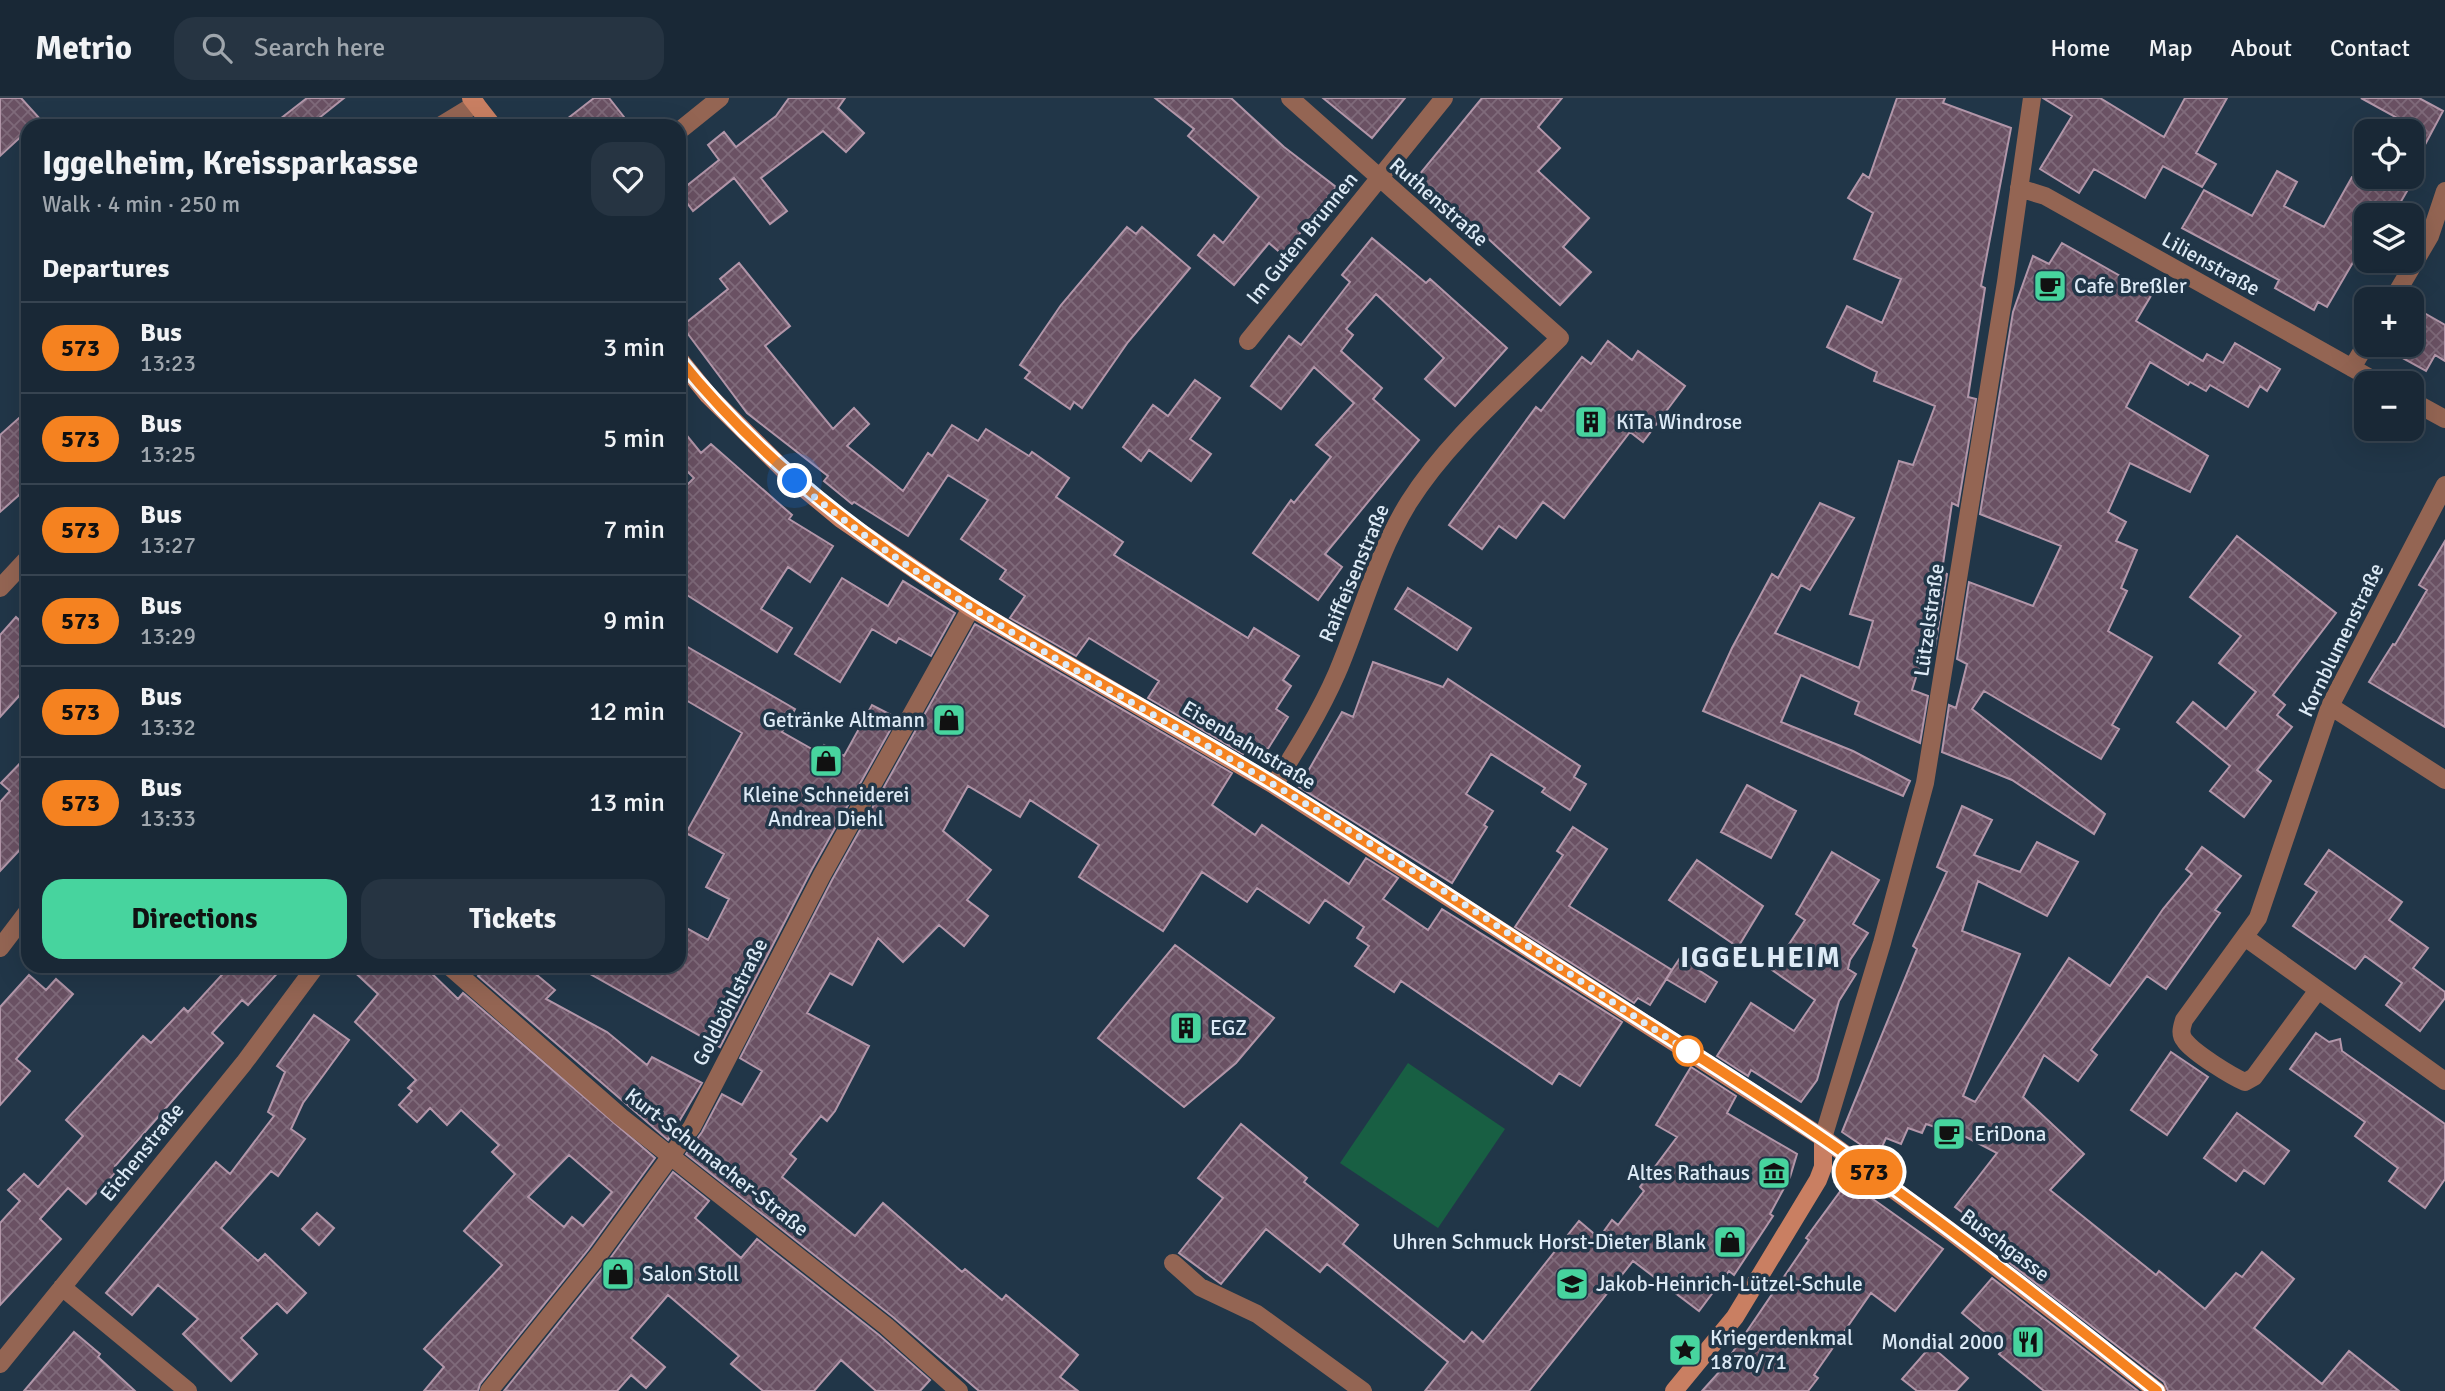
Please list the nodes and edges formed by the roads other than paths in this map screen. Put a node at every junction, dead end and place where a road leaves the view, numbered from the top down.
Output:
1 (720, 98) edge
2 (1290, 98) edge
3 (1444, 98) edge
4 (2032, 98) edge
5 (474, 101) edge
6 (450, 119) edge
7 (488, 119) edge
8 (686, 125) edge
9 (1378, 179) junction
10 (2019, 188) junction
11 (2445, 191) edge
12 (2400, 287) edge
13 (1560, 338) joint
14 (1248, 341) dead end
15 (2358, 357) edge
16 (686, 368) edge
17 (2352, 368) junction
18 (2357, 371) edge
19 (2424, 408) edge
20 (2445, 419) edge
21 (2445, 485) edge
22 (21, 570) edge
23 (0, 588) edge
24 (971, 608) junction
25 (2330, 706) junction
26 (2445, 780) edge
27 (1274, 785) junction
28 (21, 920) edge
29 (2246, 938) junction
30 (0, 948) edge
31 (311, 973) edge
32 (457, 973) edge
33 (2318, 990) junction
34 (2445, 1081) edge
35 (1824, 1138) junction
36 (673, 1157) junction
37 (1173, 1263) dead end
38 (62, 1287) junction
39 (0, 1364) edge
40 (188, 1391) edge
41 (489, 1391) edge
42 (959, 1391) edge
43 (1363, 1391) edge
44 (1674, 1391) edge
45 (2157, 1391) edge

1 - 8 street
2 - 9 street, Ruthenstraße
3 - 9 street, Im Guten Brunnen
4 - 10 street, Lützelstraße
5 - 6 street
5 - 7 main road
9 - 13 street, Ruthenstraße
9 - 14 street, Im Guten Brunnen
10 - 17 street, Lilienstraße
10 - 35 street, Lützelstraße
11 - 12 street
13 - 27 street, Raiffeisenstraße
15 - 17 street
16 - 24 main road, Eisenbahnstraße
17 - 18 street, Lilienstraße
19 - 20 street
21 - 25 street, Kornblumenstraße
22 - 23 street
24 - 27 main road, Eisenbahnstraße
24 - 36 street, Goldböhlstraße
25 - 26 street
25 - 29 street, Kornblumenstraße
27 - 35 main road, Eisenbahnstraße
28 - 30 street
29 - 33 street
29 - 33 street, Kornblumenstraße
31 - 38 street, Eichenstraße
32 - 36 street, Kurt-Schumacher-Straße
33 - 34 street
35 - 44 main road
35 - 45 main road, Buschgasse
36 - 41 street, Goldböhlstraße
36 - 42 street, Kurt-Schumacher-Straße
37 - 43 street
38 - 39 street, Eichenstraße
38 - 40 street

